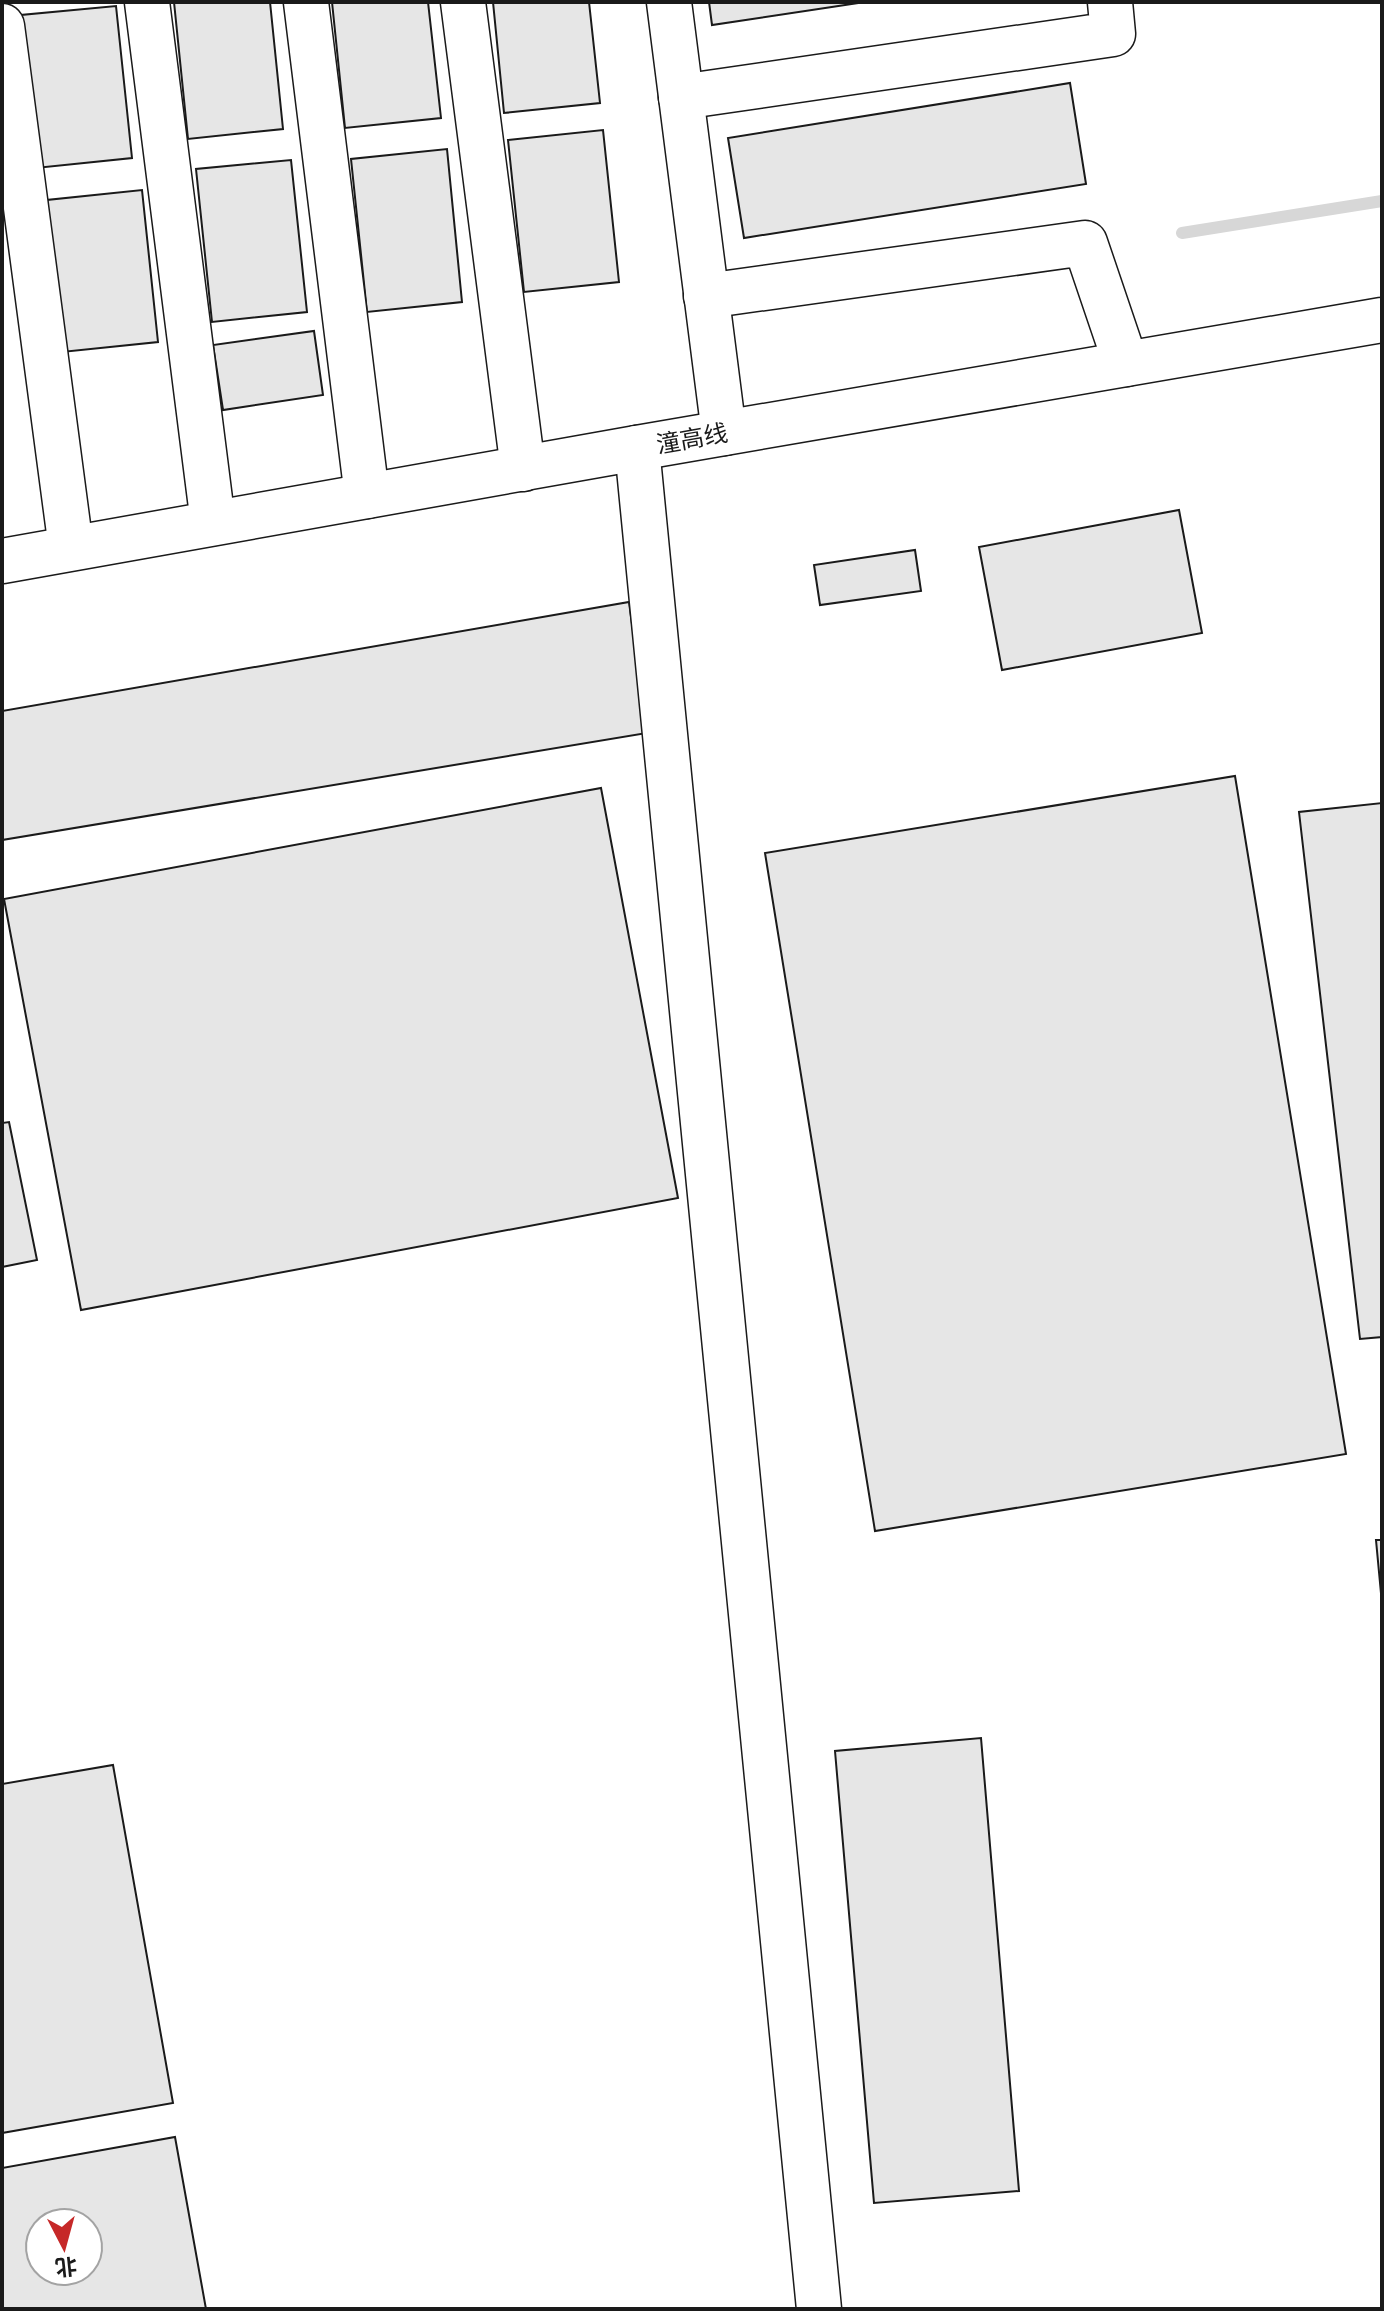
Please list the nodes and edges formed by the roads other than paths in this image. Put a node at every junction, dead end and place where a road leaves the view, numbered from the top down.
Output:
1 (147, 2) edge
2 (306, 2) edge
3 (463, 2) edge
4 (669, 2) edge
5 (1110, 2) edge
6 (2, 26) edge
7 (681, 97) junction
8 (706, 296) junction
9 (1382, 320) edge
10 (1126, 364) junction
11 (724, 433) junction
12 (637, 448) junction
13 (523, 469) junction
14 (367, 496) junction
15 (213, 523) junction
16 (71, 548) junction
17 (2, 561) edge
18 (819, 2309) edge

1 - 15 street
2 - 14 street
3 - 13 street
4 - 7 street
5 - 7 street
6 - 16 street
7 - 8 street
8 - 10 street
8 - 11 street
9 - 10 street, 潼高线
10 - 11 street, 潼高线
11 - 12 street, 潼高线
12 - 13 street, 潼高线
12 - 18 street
13 - 14 street, 潼高线
14 - 15 street, 潼高线
15 - 16 street, 潼高线
16 - 17 street, 潼高线

